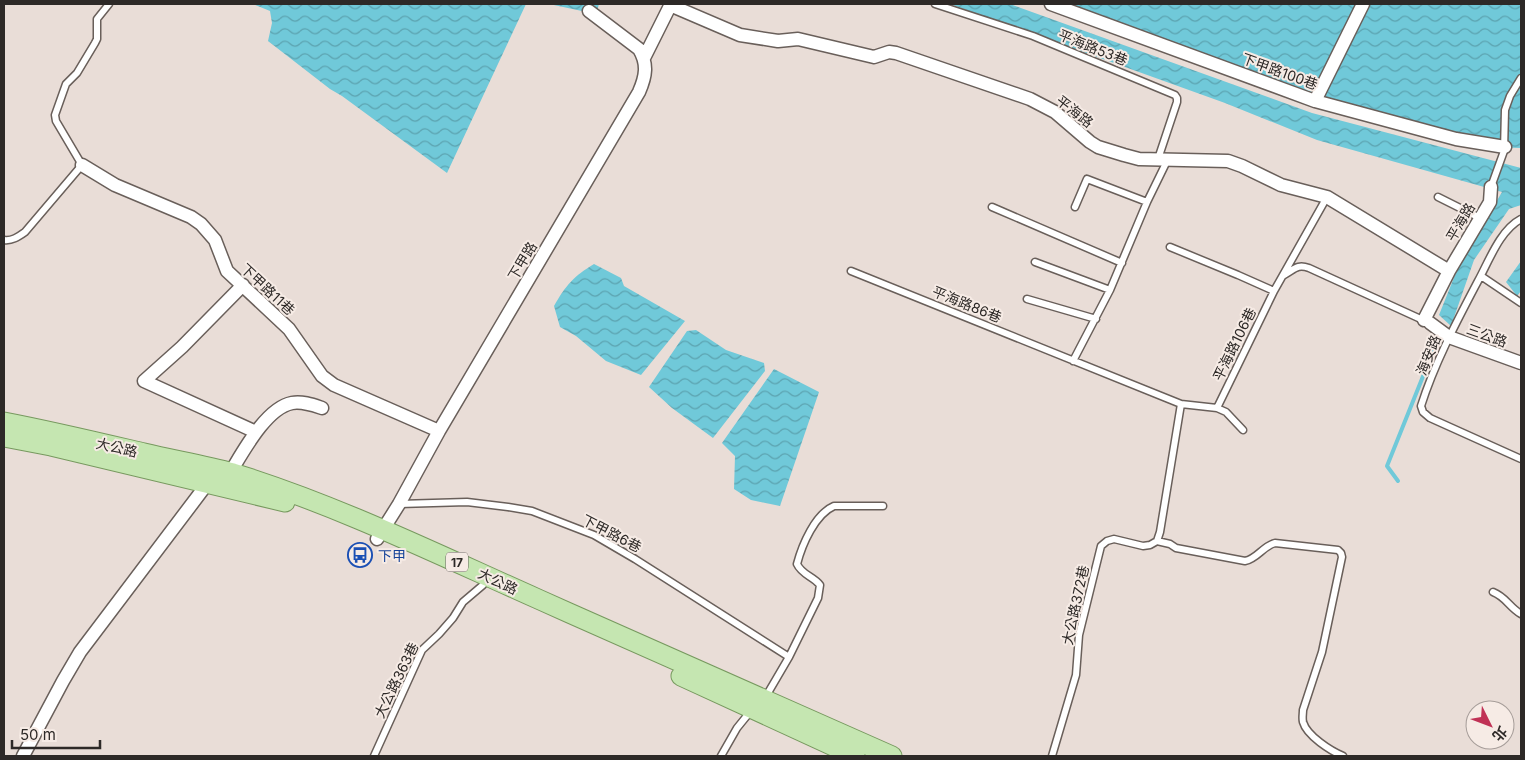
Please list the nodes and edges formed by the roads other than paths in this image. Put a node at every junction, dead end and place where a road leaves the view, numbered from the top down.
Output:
1 (108, 4) edge
2 (670, 4) edge
3 (935, 4) edge
4 (1051, 4) edge
5 (1362, 4) edge
6 (589, 11) dead end
7 (644, 58) junction
8 (1521, 78) edge
9 (1316, 101) junction
10 (1505, 149) junction
11 (1163, 159) junction
12 (82, 166) junction
13 (1491, 187) joint
14 (1327, 197) junction
15 (1438, 197) dead end
16 (1147, 202) junction
17 (992, 207) dead end
18 (1074, 207) dead end
19 (1480, 218) junction
20 (1521, 219) edge
21 (4, 240) edge
22 (1170, 247) dead end
23 (1035, 262) dead end
24 (1122, 263) junction
25 (1449, 270) junction
26 (851, 271) dead end
27 (1283, 276) junction
28 (1481, 276) junction
29 (243, 285) junction
30 (1110, 290) junction
31 (1274, 292) junction
32 (1027, 299) dead end
33 (1521, 303) edge
34 (1096, 319) junction
35 (1427, 322) junction
36 (1446, 335) junction
37 (1074, 361) junction
38 (1521, 363) edge
39 (1181, 404) junction
40 (322, 408) dead end
41 (1217, 408) junction
42 (4, 422) edge
43 (1242, 430) dead end
44 (438, 431) junction
45 (256, 432) junction
46 (4, 437) edge
47 (1521, 459) edge
48 (230, 473) junction
49 (207, 484) junction
50 (399, 504) junction
51 (884, 506) dead end
52 (380, 535) junction
53 (1157, 541) junction
54 (485, 580) junction
55 (1493, 592) dead end
56 (1521, 614) edge
57 (789, 657) junction
58 (758, 704) junction
59 (23, 756) edge
60 (374, 756) edge
61 (721, 756) edge
62 (855, 756) edge
63 (892, 756) edge
64 (1052, 756) edge
65 (1343, 756) edge

1 - 12 lane, 下甲路11巷
2 - 7 street
2 - 11 street, 平海路
3 - 11 lane, 平海路53巷
4 - 9 street, 下甲路100巷
5 - 9 street
6 - 7 street
7 - 44 street, 下甲路
8 - 10 lane
9 - 10 street, 下甲路100巷
10 - 13 lane
11 - 14 street, 平海路
11 - 16 lane
12 - 21 lane
12 - 29 street, 下甲路11巷
13 - 19 street, 平海路
14 - 25 street, 平海路
14 - 27 lane, 平海路106巷
15 - 19 lane
16 - 18 lane
16 - 24 lane
17 - 24 lane
19 - 25 street, 平海路
20 - 28 lane, 海安路
22 - 31 lane
23 - 30 lane
24 - 30 lane
25 - 35 street, 平海路
26 - 37 lane, 平海路86巷
27 - 31 lane, 平海路106巷
27 - 35 lane
28 - 33 lane
28 - 36 lane, 海安路
29 - 44 street, 下甲路11巷
29 - 45 street
30 - 34 lane
31 - 41 lane, 平海路106巷
32 - 34 lane
34 - 37 lane
35 - 36 street, 三公路
36 - 38 street, 三公路
36 - 47 lane, 海安路
37 - 39 lane, 平海路86巷
39 - 41 lane, 平海路86巷
39 - 53 lane
40 - 45 street
41 - 43 lane
42 - 48 main road, 大公路 / 17
44 - 50 street, 下甲路
45 - 48 street
46 - 49 main road, 大公路 / 17
48 - 52 main road, 大公路 / 17
49 - 52 main road, 大公路 / 17
49 - 59 street
50 - 52 street, 下甲路
50 - 57 lane, 下甲路6巷
51 - 57 lane
52 - 54 main road, 大公路 / 17
53 - 64 lane, 大公路372巷
53 - 65 lane
54 - 58 main road, 大公路 / 17
54 - 60 lane, 大公路363巷
55 - 56 lane
57 - 58 lane
58 - 61 lane
58 - 62 main road, 大公路 / 17
58 - 63 main road, 大公路 / 17

